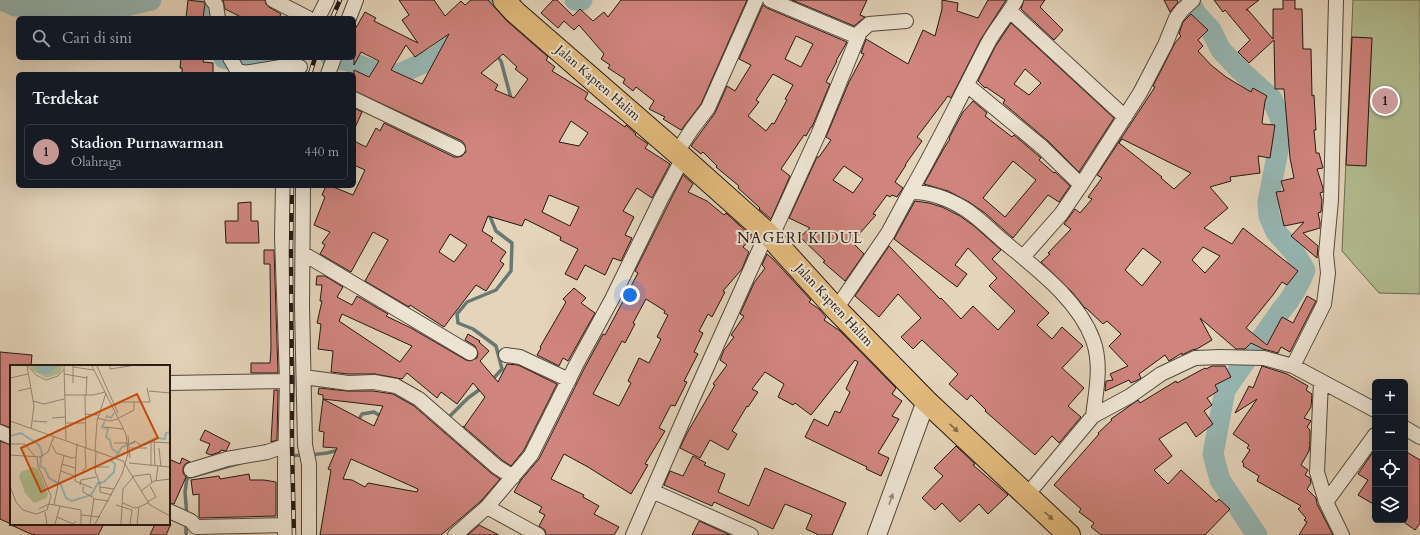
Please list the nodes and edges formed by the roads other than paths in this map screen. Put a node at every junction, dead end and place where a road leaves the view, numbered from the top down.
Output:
1 (212, 0) edge
2 (273, 0) edge
3 (327, 0) edge
4 (356, 0) edge
5 (754, 0) edge
6 (770, 0) edge
7 (1023, 0) edge
8 (1194, 0) edge
9 (1336, 0) edge
10 (510, 6) edge
11 (1013, 9) edge
12 (218, 16) edge
13 (304, 16) edge
14 (319, 16) edge
15 (350, 16) edge
16 (906, 21) dead end
17 (858, 37) junction
18 (232, 62) edge
19 (300, 66) edge
20 (242, 72) edge
21 (250, 72) edge
22 (967, 85) junction
23 (356, 100) edge
24 (1125, 117) junction
25 (458, 149) dead end
26 (680, 155) junction
27 (1081, 185) junction
28 (283, 188) edge
29 (304, 188) edge
30 (910, 192) junction
31 (769, 235) junction
32 (304, 254) junction
33 (1023, 257) junction
34 (836, 309) junction
35 (470, 354) dead end
36 (506, 355) dead end
37 (1293, 366) junction
38 (304, 376) junction
39 (569, 380) junction
40 (287, 381) junction
41 (1321, 381) junction
42 (170, 383) edge
43 (926, 401) junction
44 (1372, 408) edge
45 (1093, 416) junction
46 (1408, 430) edge
47 (0, 432) edge
48 (10, 437) edge
49 (1420, 437) edge
50 (1372, 439) edge
51 (285, 454) junction
52 (191, 470) dead end
53 (513, 477) junction
54 (652, 491) junction
55 (1026, 495) junction
56 (1326, 502) junction
57 (486, 507) junction
58 (170, 511) edge
59 (285, 530) edge
60 (308, 535) edge
61 (455, 535) edge
62 (538, 535) edge
63 (633, 535) edge
64 (751, 535) edge
65 (877, 535) edge
66 (1069, 535) edge
67 (1342, 535) edge

1 - 12 street
2 - 13 street
3 - 14 street
4 - 15 street
5 - 26 street
6 - 17 street
7 - 11 street
8 - 24 street
9 - 37 street
10 - 26 main road, Jalan Kapten Halim
11 - 22 street
11 - 24 street
16 - 17 street
17 - 31 street
18 - 20 street
19 - 21 street
22 - 27 street
22 - 30 street
23 - 25 street
24 - 27 street
26 - 31 main road, Jalan Kapten Halim
26 - 39 street
27 - 33 street
28 - 40 street
29 - 32 street
30 - 33 street
30 - 34 street
31 - 34 main road, Jalan Kapten Halim
31 - 54 street
32 - 35 street
32 - 38 street
33 - 45 street
34 - 43 main road, Jalan Kapten Halim
36 - 39 street
37 - 41 street
37 - 45 street
38 - 53 street
38 - 60 street
39 - 53 street
40 - 42 street
40 - 51 street
41 - 44 street
41 - 56 street
43 -> 55 main road, Jalan Kapten Halim
65 -> 43 street
45 - 55 street
46 - 49 street
47 - 48 street
50 - 56 street
51 - 52 street
51 - 59 street
53 - 57 street
54 - 63 street
54 - 64 street
55 -> 66 main road, Jalan Kapten Halim
56 - 67 street
57 - 61 street
57 - 62 street
58 - 59 street

